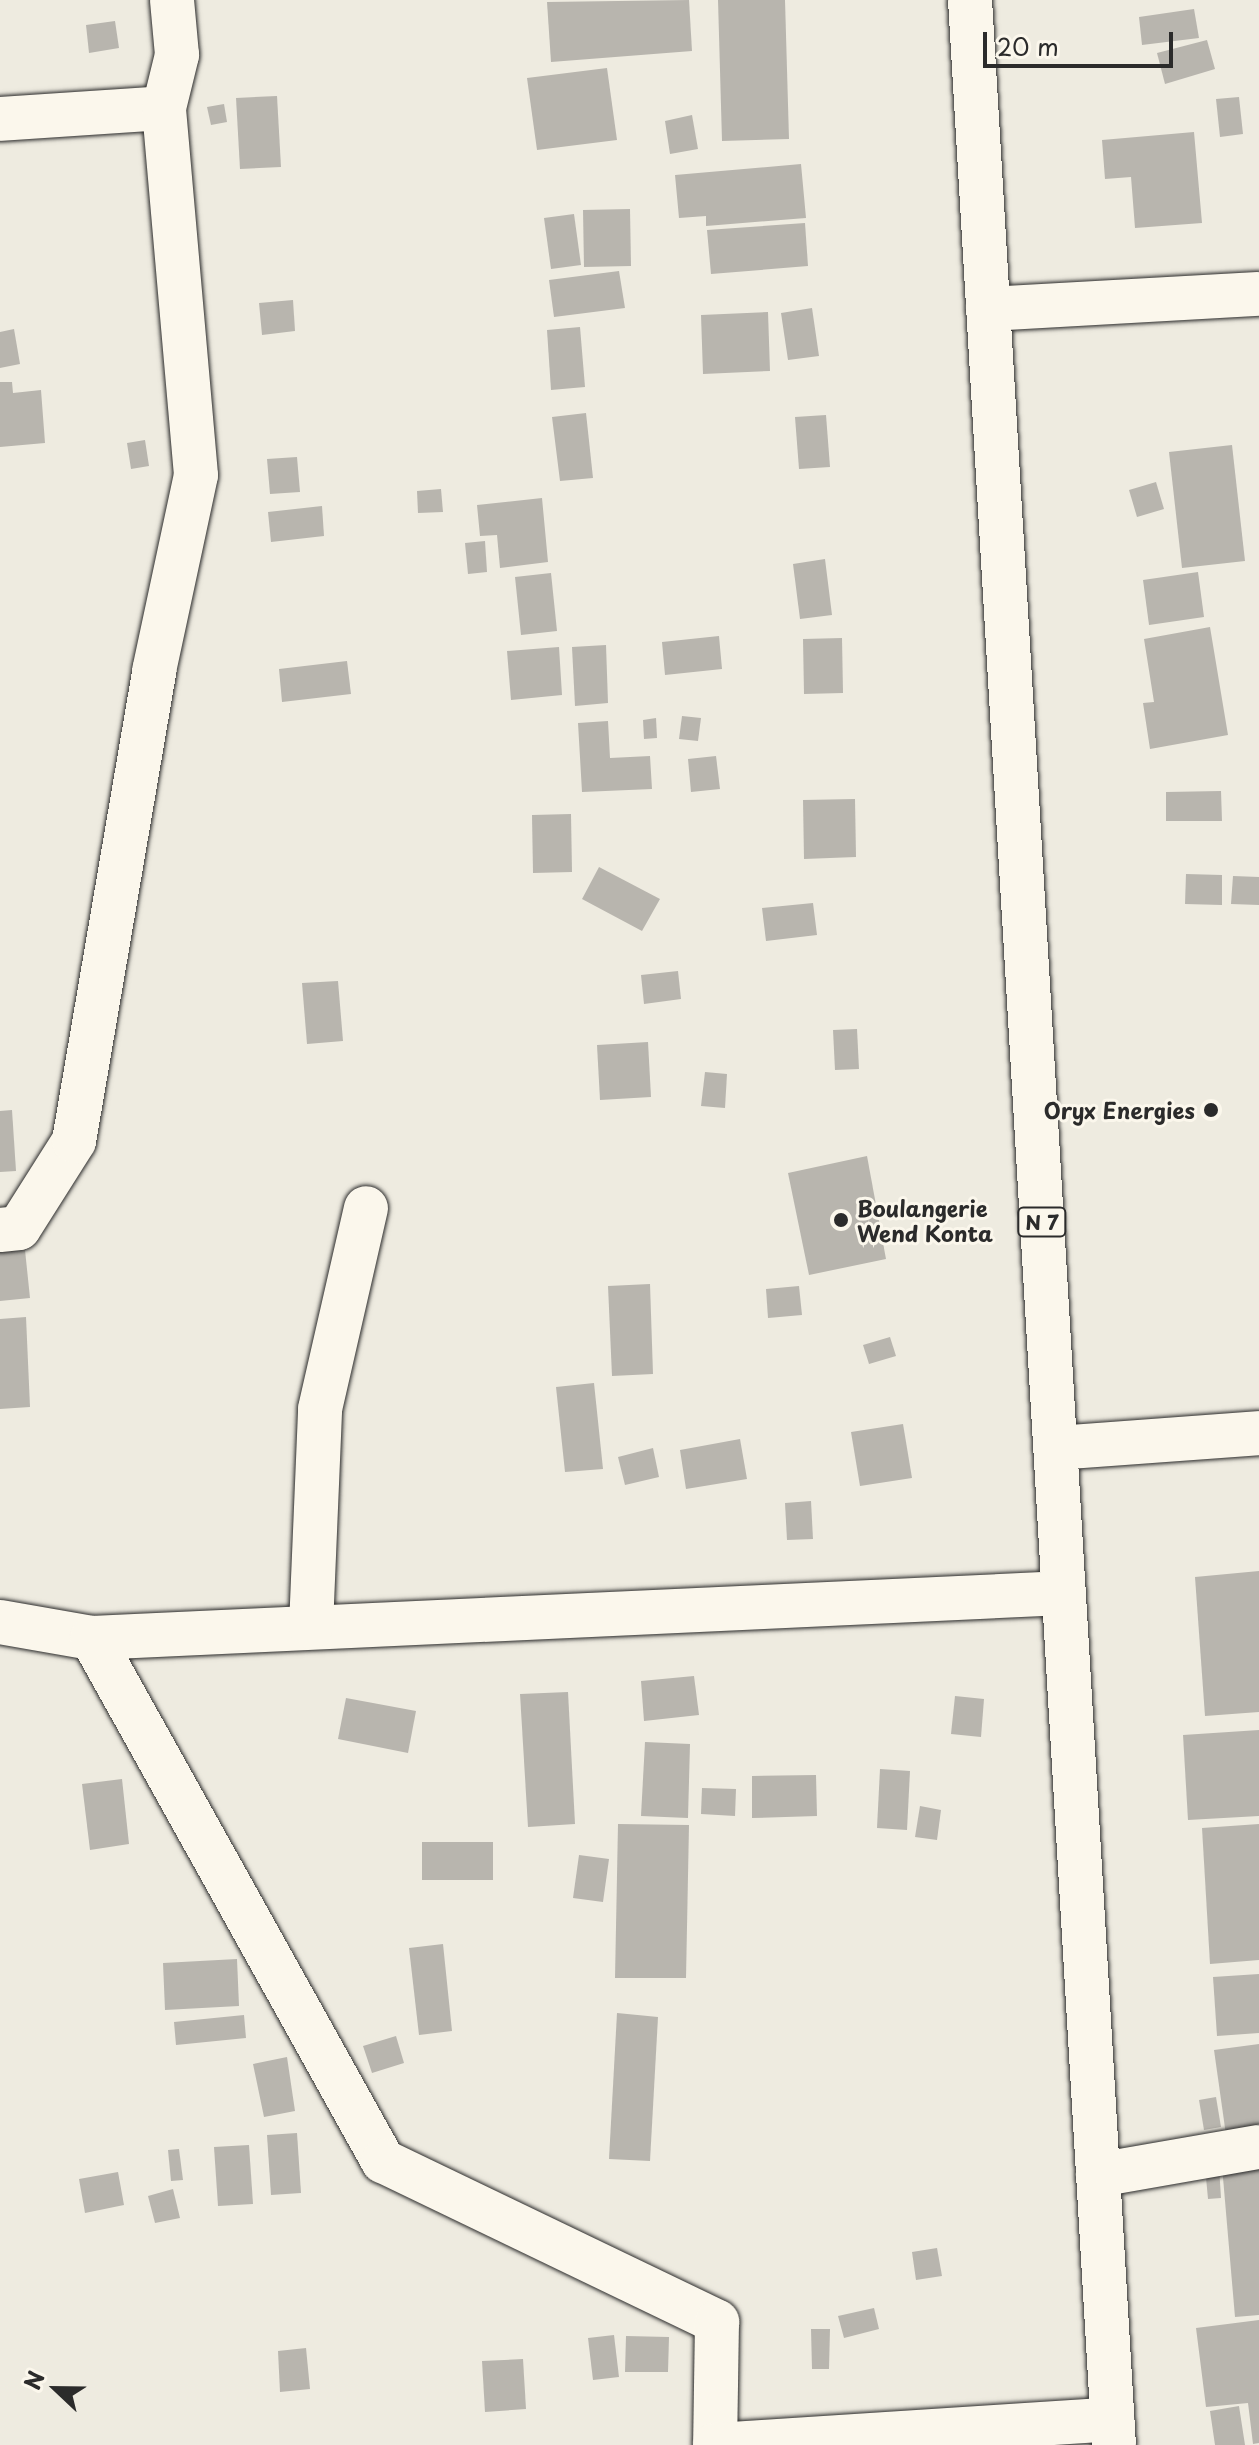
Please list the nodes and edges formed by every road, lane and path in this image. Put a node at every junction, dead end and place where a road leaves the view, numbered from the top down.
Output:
1 (172, 0) edge
2 (970, 0) edge
3 (164, 108) junction
4 (0, 119) edge
5 (1259, 294) edge
6 (988, 309) junction
7 (366, 1208) dead end
8 (0, 1230) edge
9 (1259, 1433) edge
10 (1056, 1448) junction
11 (1064, 1593) junction
12 (0, 1622) edge
13 (311, 1627) junction
14 (92, 1638) junction
15 (1259, 2147) edge
16 (1098, 2175) junction
17 (1113, 2432) edge
18 (715, 2445) edge

1 - 3 main road
2 - 6 main road, N 7
3 - 4 main road
3 - 8 main road
5 - 6 main road
6 - 10 main road, N 7
7 - 13 main road
9 - 10 main road
10 - 11 main road, N 7
11 - 13 main road
11 - 16 main road, N 7
12 - 14 main road
13 - 14 main road
14 - 18 main road
15 - 16 main road
16 - 17 main road, N 7
17 - 18 main road

